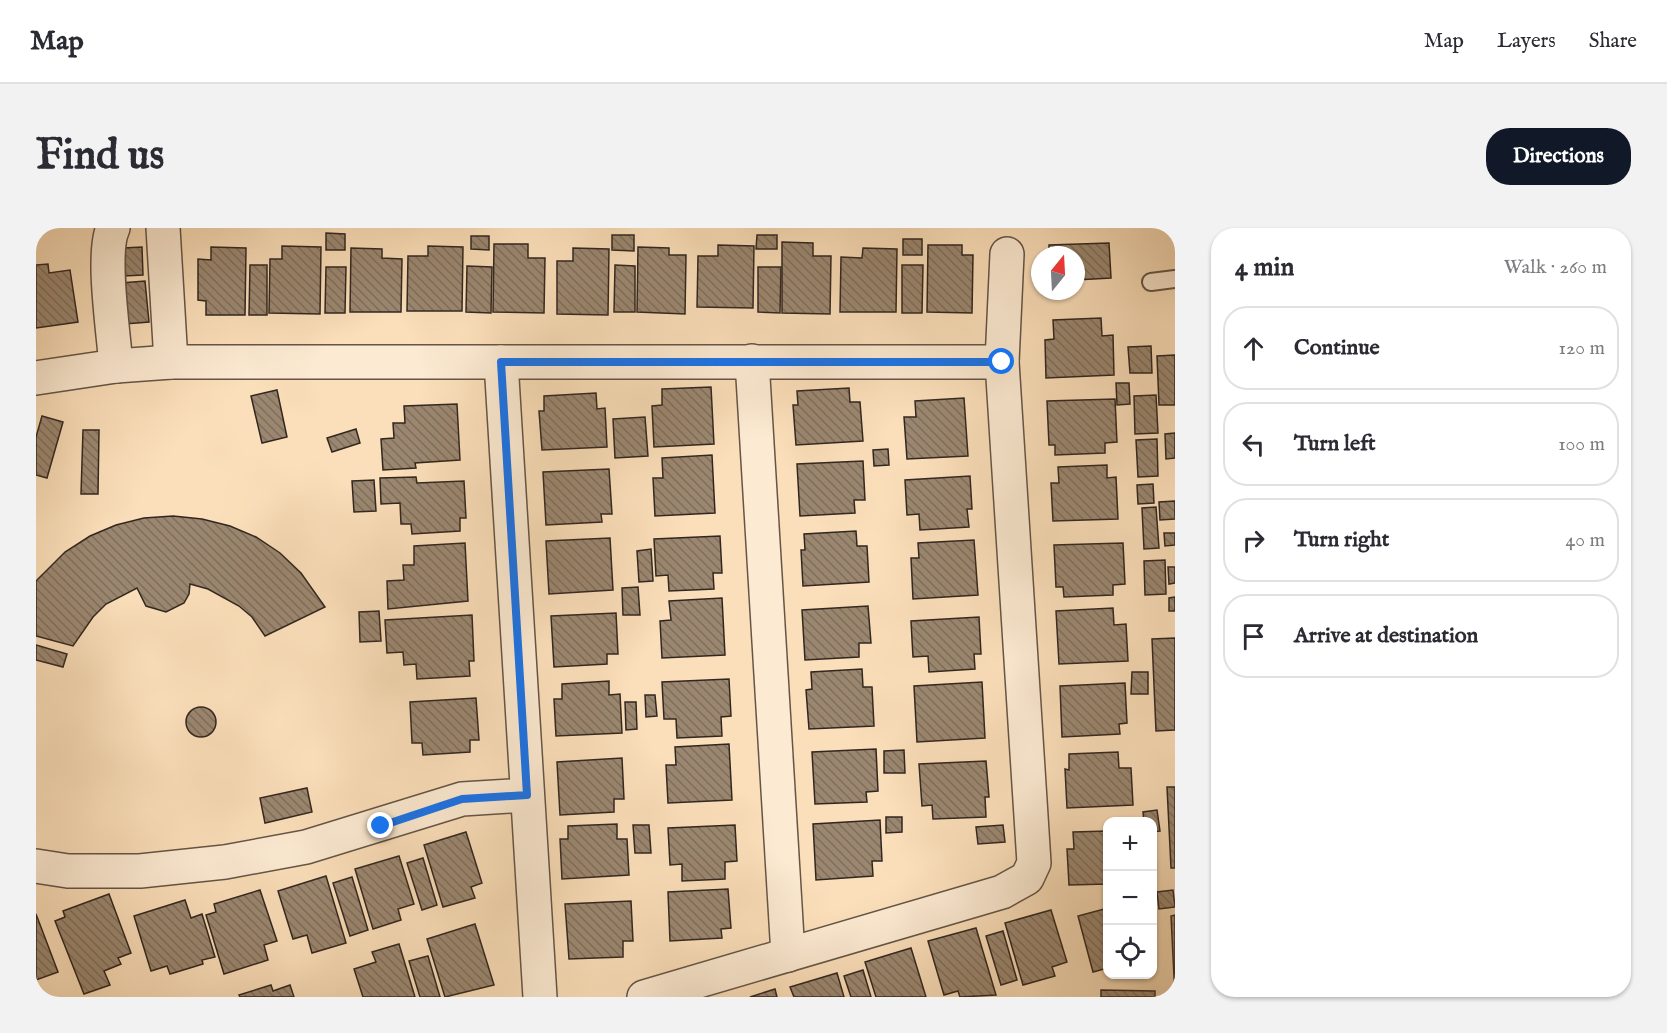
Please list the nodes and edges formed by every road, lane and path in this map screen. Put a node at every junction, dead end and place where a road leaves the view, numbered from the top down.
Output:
1 (113, 228) edge
2 (163, 228) edge
3 (1007, 254) dead end
4 (1175, 279) edge
5 (1151, 282) dead end
6 (752, 361) junction
7 (171, 362) junction
8 (501, 362) junction
9 (1002, 362) junction
10 (116, 366) junction
11 (36, 378) edge
12 (527, 795) junction
13 (36, 866) edge
14 (788, 955) junction
15 (540, 997) edge
16 (644, 997) edge

1 - 10 street
2 - 7 street
3 - 9 street
4 - 5 lane
6 - 8 street
6 - 9 street
6 - 14 street
7 - 8 street
7 - 10 street
8 - 12 street
9 - 14 street
10 - 11 street
12 - 13 street
12 - 15 street
14 - 16 street

